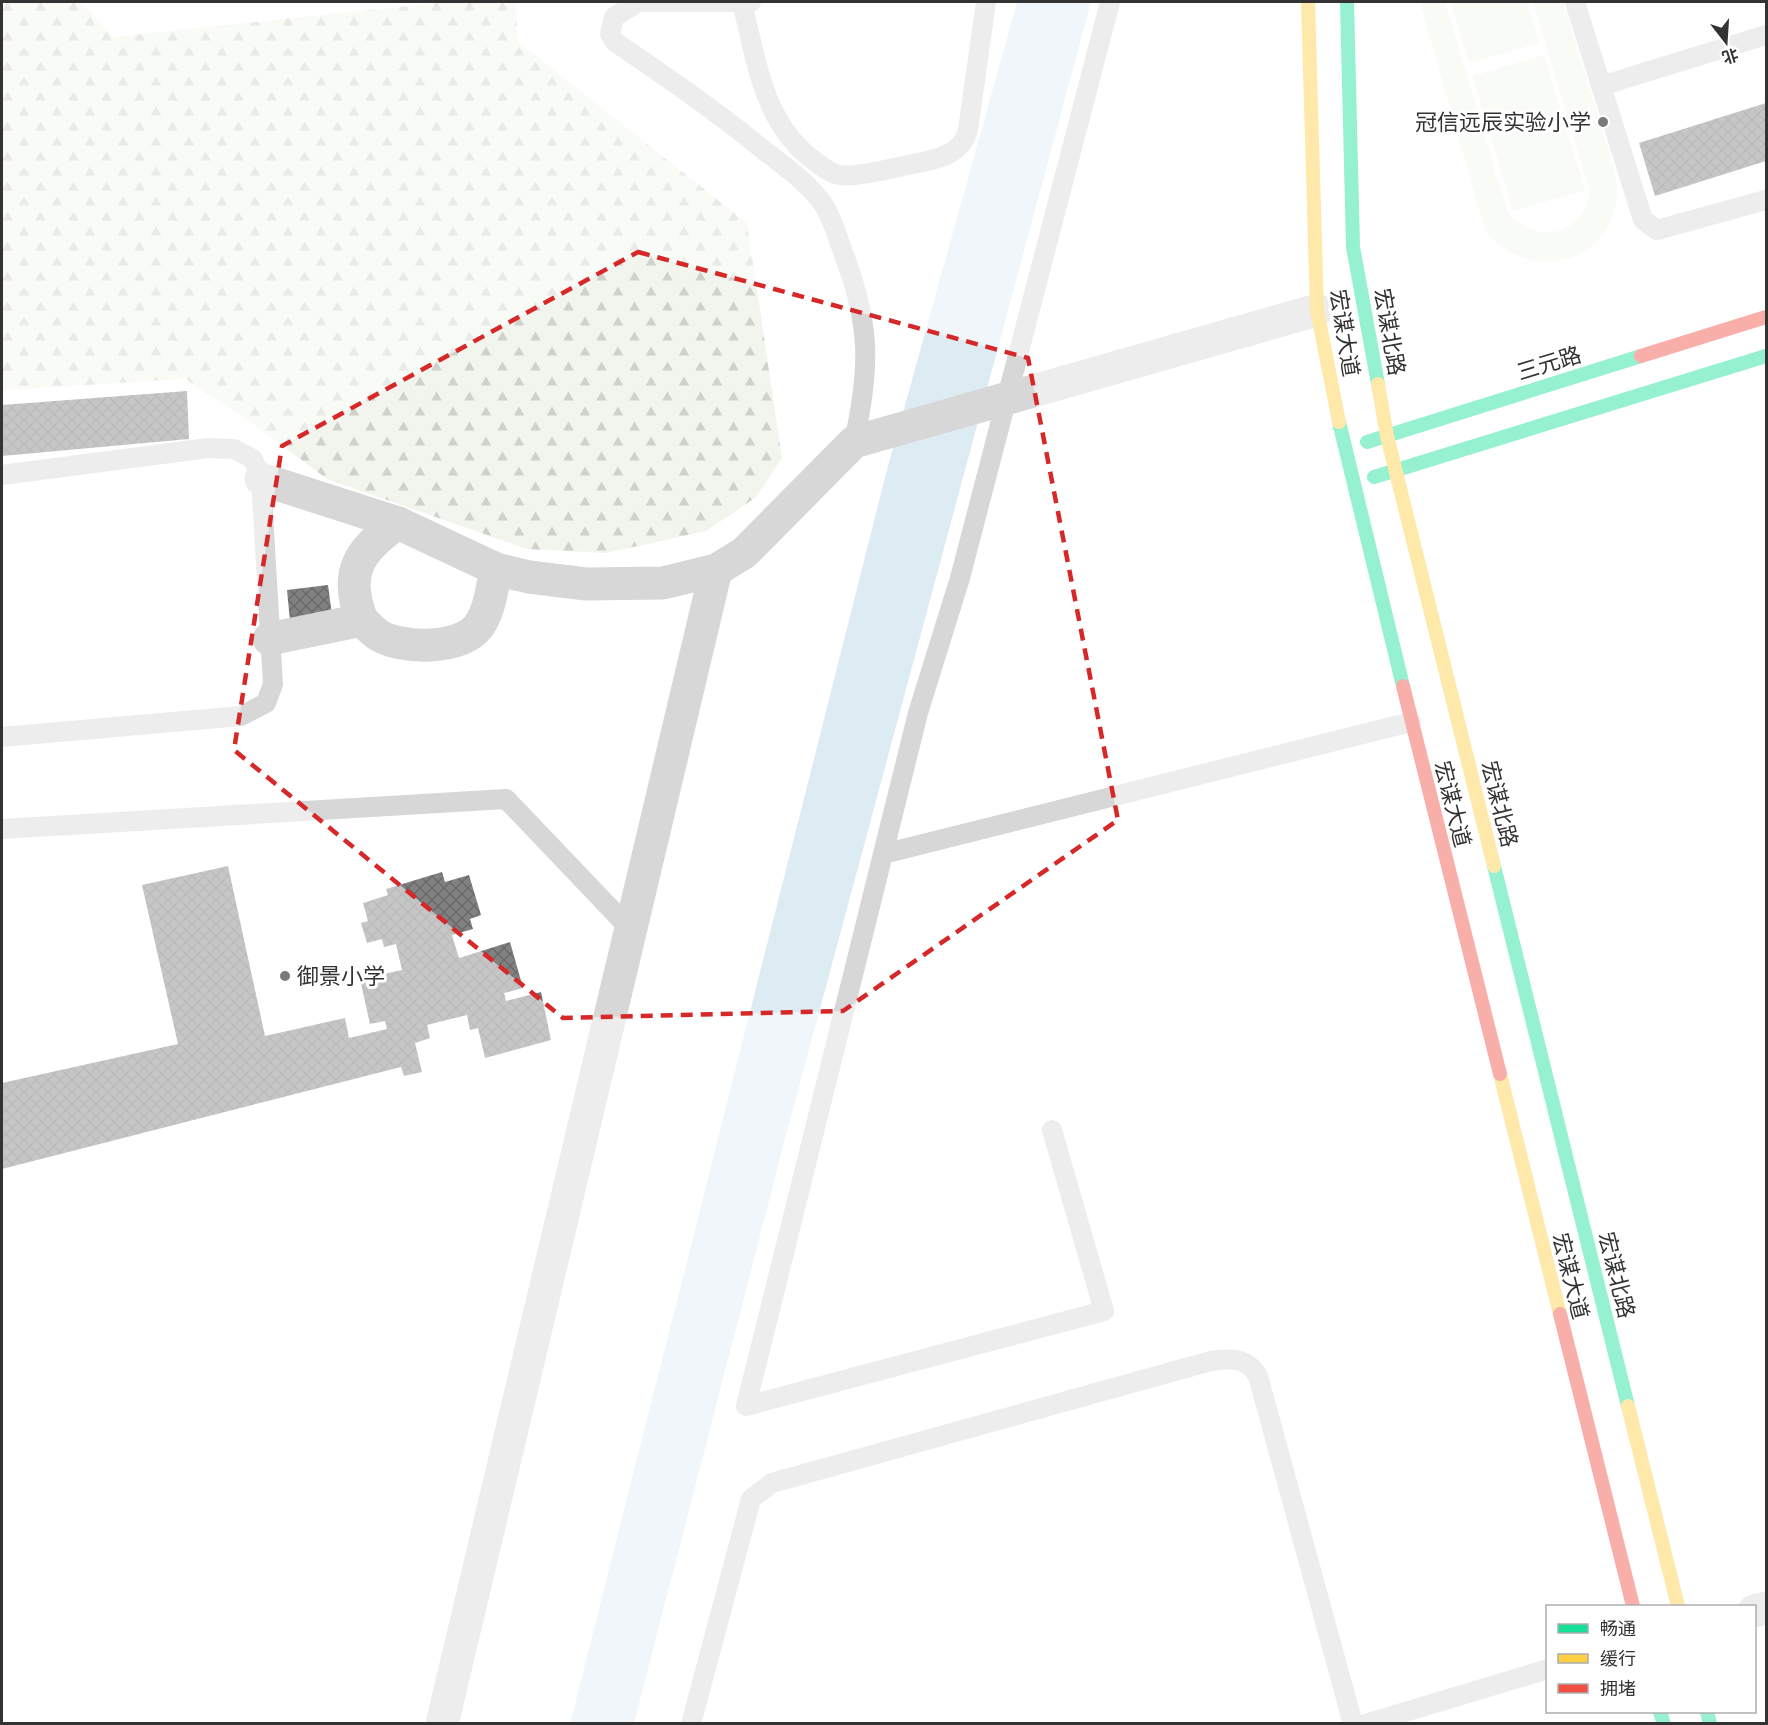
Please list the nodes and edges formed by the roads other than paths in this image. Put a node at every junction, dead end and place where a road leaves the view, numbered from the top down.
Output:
1 (746, 2) edge
2 (986, 2) edge
3 (1110, 2) edge
4 (1308, 2) edge
5 (1347, 2) edge
6 (1575, 2) edge
7 (1767, 35) edge
8 (1601, 86) junction
9 (1767, 200) edge
10 (1317, 310) junction
11 (1767, 317) edge
12 (1767, 356) edge
13 (1007, 397) junction
14 (1387, 436) junction
15 (854, 442) junction
16 (1344, 448) junction
17 (1396, 471) junction
18 (2, 475) edge
19 (261, 479) junction
20 (1353, 484) junction
21 (398, 524) junction
22 (496, 569) junction
23 (716, 570) junction
24 (362, 620) junction
25 (269, 639) junction
26 (1411, 722) junction
27 (2, 737) edge
28 (2, 829) edge
29 (883, 854) junction
30 (631, 930) junction
31 (1052, 1130) dead end
32 (1633, 1605) edge
33 (1678, 1605) edge
34 (1546, 1670) edge
35 (442, 1724) edge
36 (691, 1724) edge
37 (1353, 1724) edge
38 (1365, 1724) edge

1 - 2 lane
1 - 15 lane
3 - 13 lane
4 - 10 main road, 宏谋大道
5 - 14 main road, 宏谋北路
6 - 8 lane
7 - 8 lane
8 - 9 lane
10 - 13 street
10 - 16 main road, 宏谋大道
11 - 14 main road, 三元路
12 - 17 main road
13 - 15 street
13 - 29 lane
14 - 16 main road, 三元路
14 - 17 main road, 宏谋北路
15 - 23 street
16 - 20 main road, 宏谋大道
17 - 20 main road
17 - 33 main road, 宏谋北路
18 - 19 lane
19 - 21 street
19 - 25 lane
20 - 26 main road, 宏谋大道
21 - 22 street
21 - 24 street
22 - 23 street
22 - 24 street
23 - 30 street
24 - 25 street
25 - 27 lane
26 - 29 lane
26 - 32 main road, 宏谋大道
28 - 30 lane
29 - 31 lane
30 - 35 street
34 - 38 lane
36 - 37 lane

